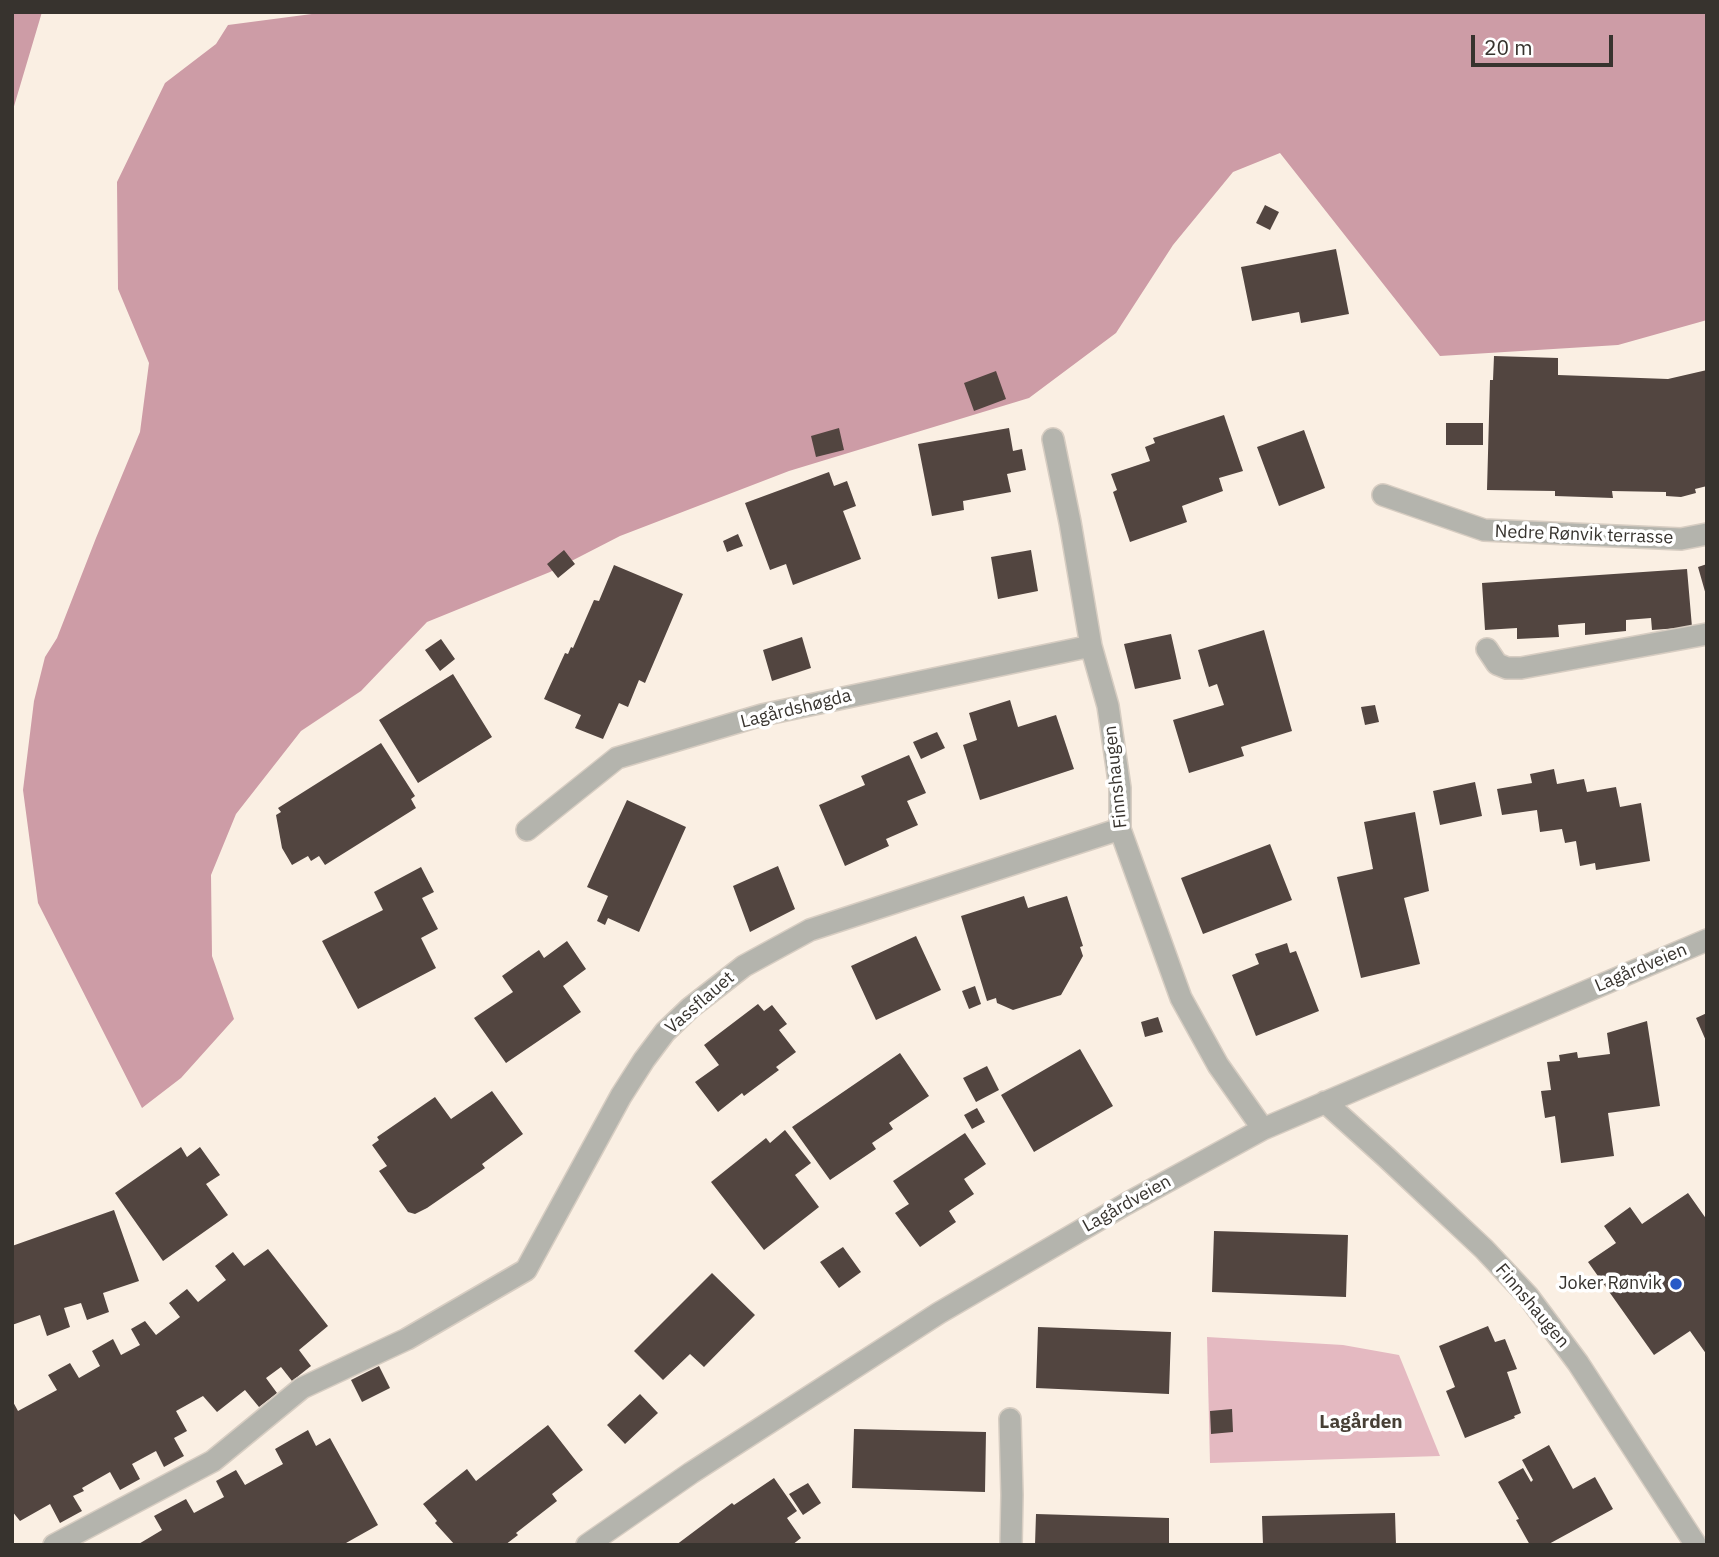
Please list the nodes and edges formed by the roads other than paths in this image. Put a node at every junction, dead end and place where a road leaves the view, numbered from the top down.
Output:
1 (1054, 439) dead end
2 (1383, 495) dead end
3 (1707, 534) edge
4 (1707, 634) edge
5 (1091, 646) junction
6 (1486, 649) dead end
7 (1120, 828) junction
8 (527, 830) dead end
9 (1707, 940) edge
10 (1325, 1102) junction
11 (1264, 1129) junction
12 (1010, 1419) dead end
13 (54, 1545) edge
14 (587, 1545) edge
15 (1011, 1545) edge
16 (1696, 1545) edge

1 - 5 street, Finnshaugen
2 - 3 street, Nedre Rønvik terrasse
4 - 6 street
5 - 7 street, Finnshaugen
5 - 8 street, Lagårdshøgda
7 - 11 street, Finnshaugen
7 - 13 street, Vassflauet
9 - 10 street, Lagårdveien
10 - 11 street, Lagårdveien
10 - 16 street, Finnshaugen
11 - 14 street, Lagårdveien
12 - 15 street

